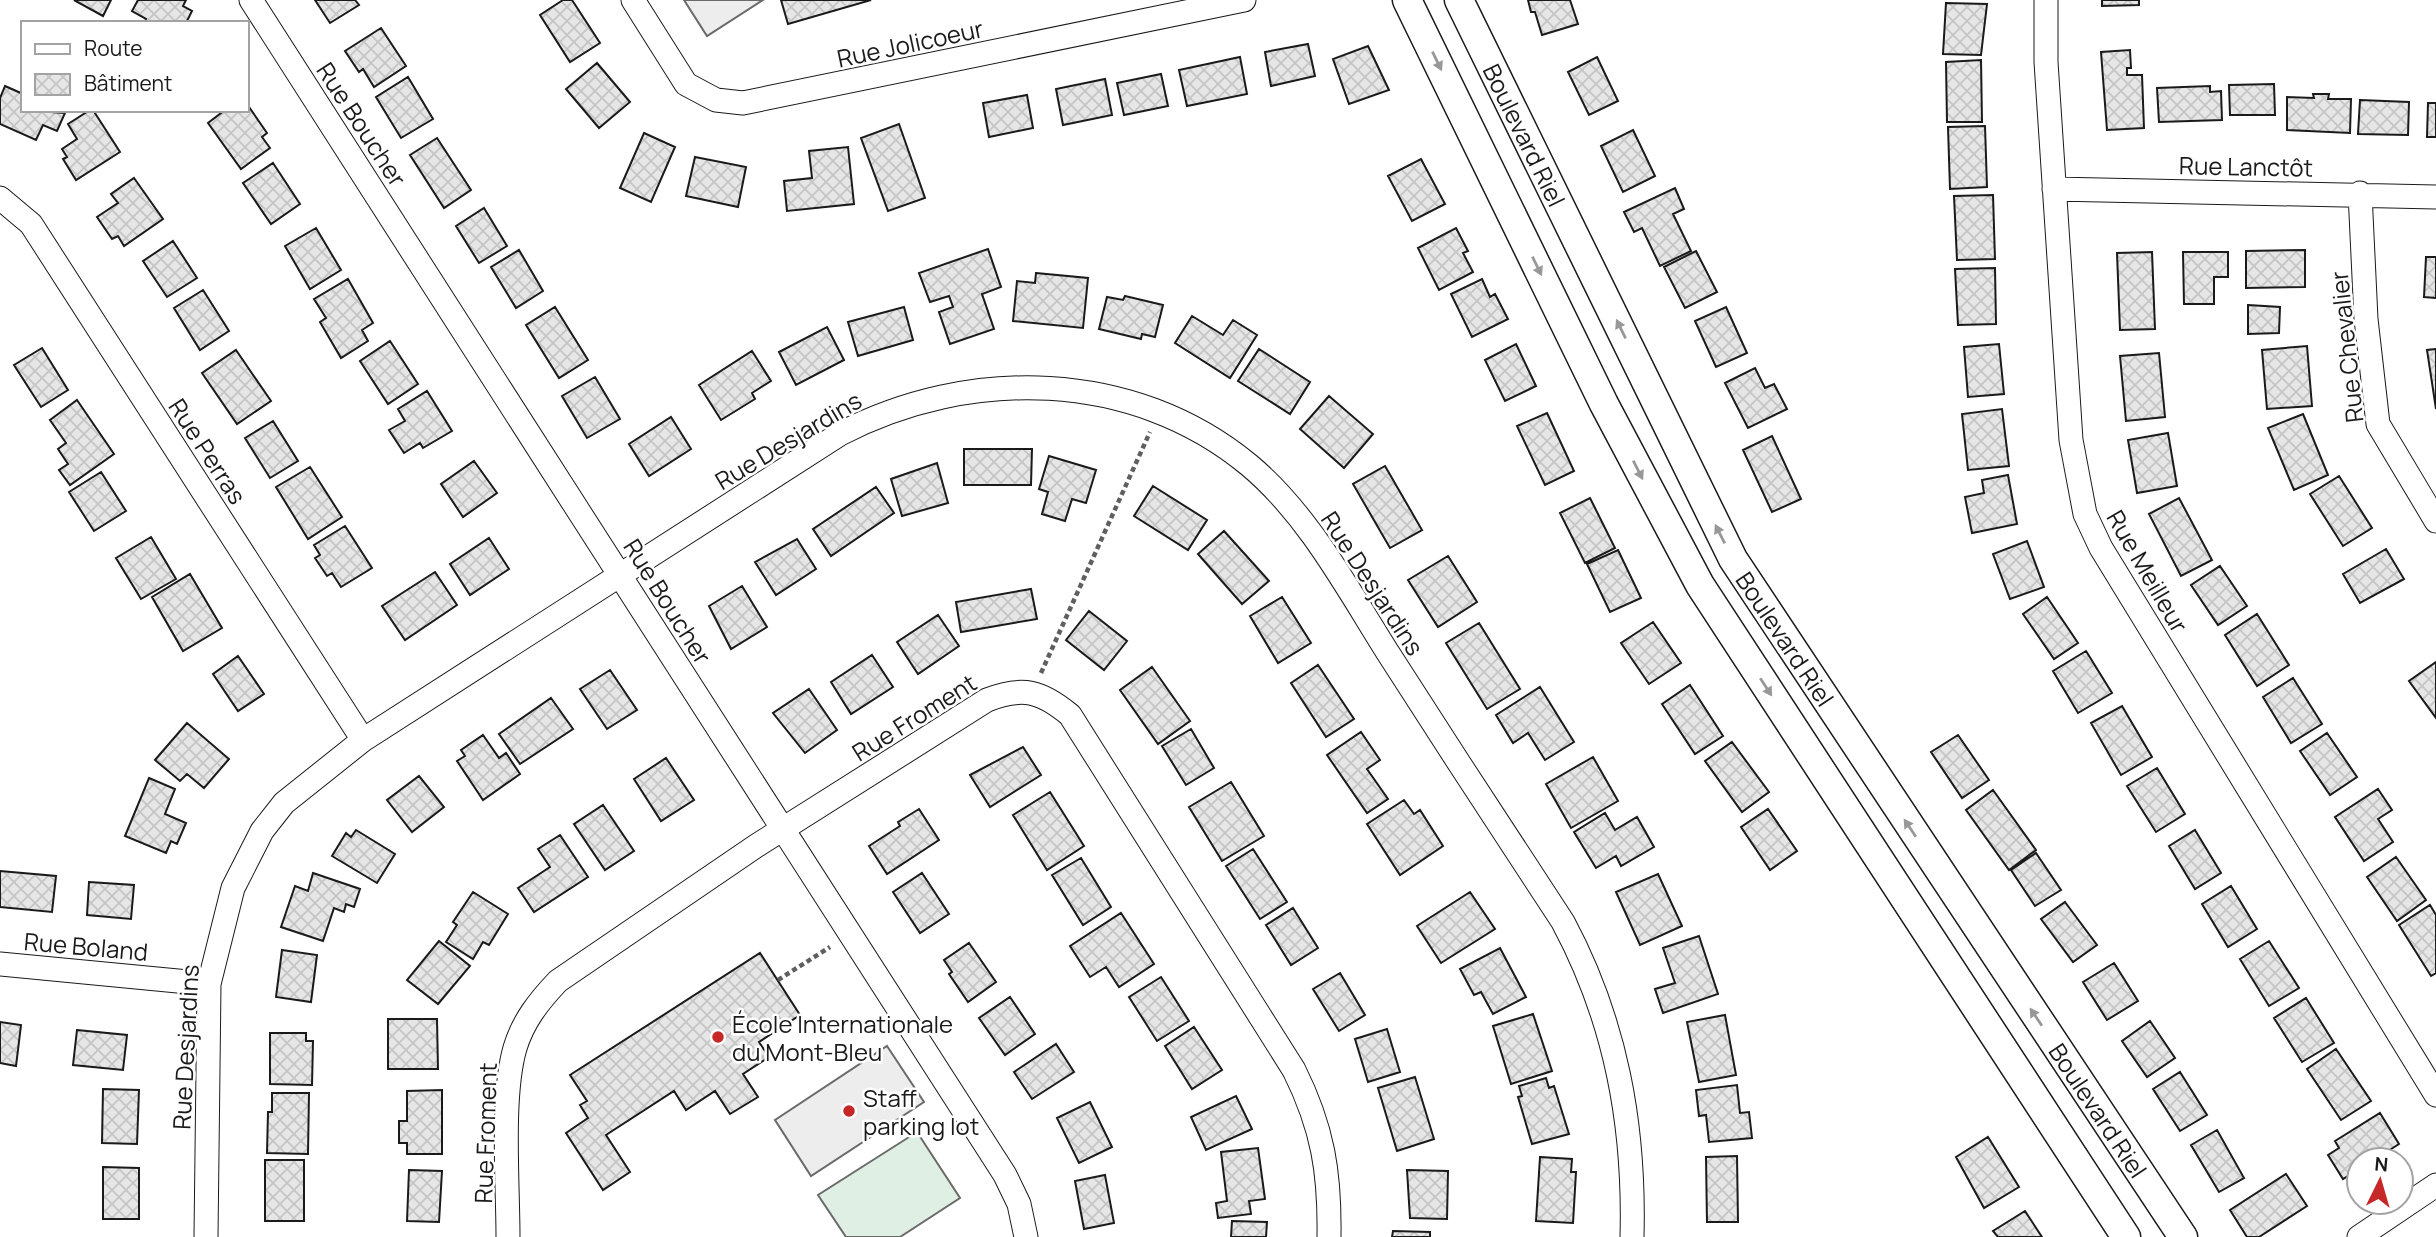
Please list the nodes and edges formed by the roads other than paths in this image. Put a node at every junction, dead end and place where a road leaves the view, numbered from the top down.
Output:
1 (251, 0) edge
2 (633, 0) edge
3 (1244, 0) edge
4 (1407, 0) edge
5 (1459, 0) edge
6 (2046, 0) edge
7 (2054, 189) junction
8 (2360, 193) junction
9 (2436, 197) edge
10 (0, 198) edge
11 (2436, 521) edge
12 (621, 574) junction
13 (1777, 627) junction
14 (1741, 648) junction
15 (363, 740) junction
16 (781, 830) junction
17 (0, 964) edge
18 (209, 984) junction
19 (2436, 1095) edge
20 (2436, 1185) edge
21 (206, 1237) edge
22 (508, 1237) edge
23 (1026, 1237) edge
24 (1329, 1237) edge
25 (1632, 1237) edge
26 (2126, 1237) edge
27 (2183, 1237) edge
28 (2359, 1237) edge

1 - 12 street, Rue Boucher
2 - 3 street, Rue Jolicoeur
4 -> 14 street, Boulevard Riel
13 -> 5 street, Boulevard Riel
6 - 7 street, Rue Meilleur
7 - 8 street, Rue Lanctôt
7 - 19 street, Rue Meilleur
8 - 9 street, Rue Lanctôt
8 - 11 street, Rue Chevalier
10 - 15 street, Rue Perras
12 - 15 street, Rue Desjardins
12 - 16 street, Rue Boucher
12 - 25 street, Rue Desjardins
13 - 14 street
27 -> 13 street, Boulevard Riel
14 -> 26 street, Boulevard Riel
15 - 18 street, Rue Desjardins
16 - 22 street, Rue Froment
16 - 23 street, Rue Boucher
16 - 24 street, Rue Froment
17 - 18 street, Rue Boland
18 - 21 street, Rue Desjardins
20 - 28 street

